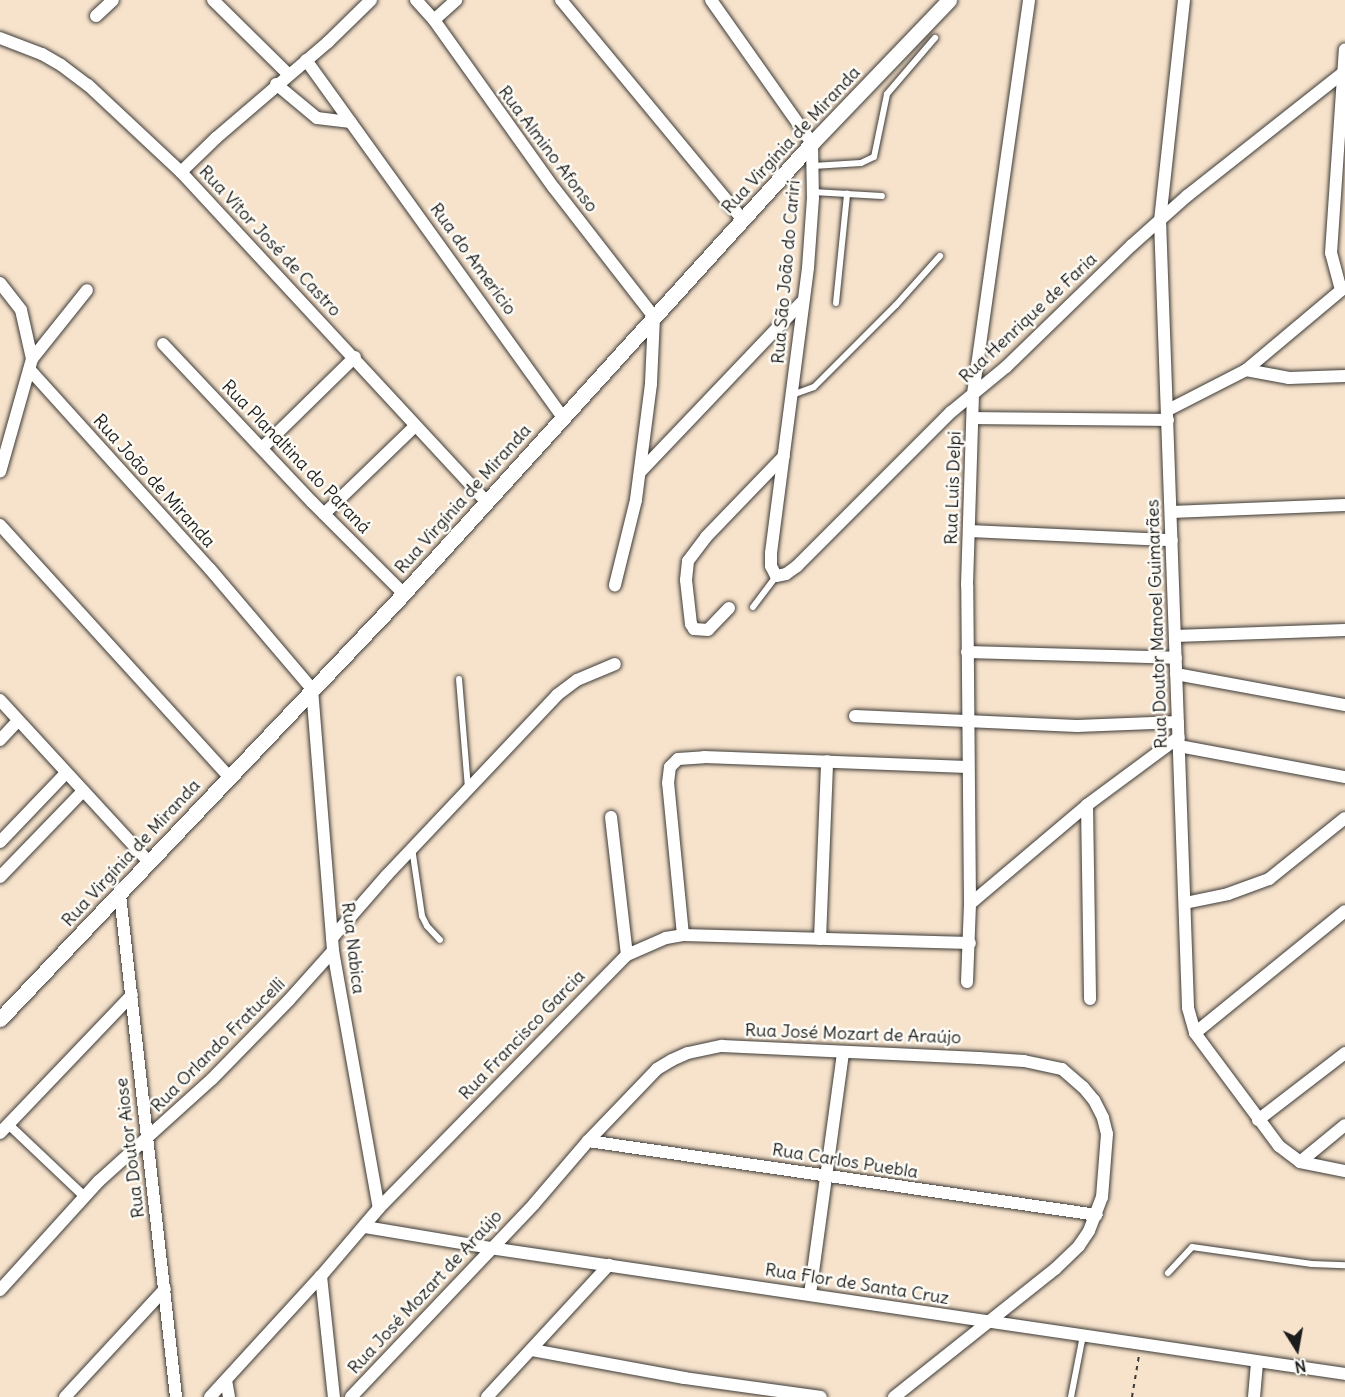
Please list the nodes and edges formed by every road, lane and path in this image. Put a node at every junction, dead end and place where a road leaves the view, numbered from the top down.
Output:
1 (113, 0) edge
2 (213, 0) edge
3 (371, 0) edge
4 (416, 0) edge
5 (456, 0) edge
6 (561, 0) edge
7 (711, 0) edge
8 (949, 0) edge
9 (1029, 0) edge
10 (1184, 0) edge
11 (96, 16) dead end
12 (434, 20) junction
13 (0, 38) edge
14 (935, 38) dead end
15 (1345, 50) edge
16 (306, 60) junction
17 (1344, 72) edge
18 (288, 74) junction
19 (276, 84) junction
20 (351, 122) junction
21 (1343, 127) edge
22 (812, 143) junction
23 (813, 166) junction
24 (181, 172) junction
25 (813, 192) junction
26 (847, 194) junction
27 (882, 196) dead end
28 (742, 220) junction
29 (1160, 220) junction
30 (940, 256) dead end
31 (0, 283) edge
32 (1343, 289) edge
33 (87, 290) dead end
34 (803, 301) junction
35 (836, 303) dead end
36 (654, 317) junction
37 (163, 344) dead end
38 (355, 357) junction
39 (31, 365) junction
40 (1246, 370) junction
41 (1345, 376) edge
42 (973, 394) junction
43 (792, 395) junction
44 (1168, 415) junction
45 (563, 417) junction
46 (973, 418) junction
47 (416, 426) junction
48 (262, 448) junction
49 (783, 456) junction
50 (0, 472) edge
51 (640, 472) junction
52 (487, 502) junction
53 (1345, 505) edge
54 (1171, 512) junction
55 (324, 514) junction
56 (0, 525) edge
57 (970, 531) junction
58 (1172, 540) junction
59 (776, 576) junction
60 (615, 585) dead end
61 (403, 593) junction
62 (753, 607) dead end
63 (729, 608) dead end
64 (1345, 630) edge
65 (1175, 636) junction
66 (967, 652) junction
67 (1176, 658) junction
68 (615, 664) dead end
69 (1176, 674) junction
70 (459, 679) dead end
71 (312, 689) junction
72 (0, 700) edge
73 (1345, 705) edge
74 (855, 716) dead end
75 (18, 720) junction
76 (967, 722) junction
77 (1178, 722) junction
78 (0, 740) edge
79 (1179, 742) junction
80 (827, 761) junction
81 (968, 767) junction
82 (66, 774) junction
83 (1345, 777) edge
84 (230, 778) junction
85 (468, 788) junction
86 (82, 792) junction
87 (1088, 805) junction
88 (611, 817) dead end
89 (1345, 818) edge
90 (0, 842) edge
91 (412, 848) junction
92 (149, 862) junction
93 (0, 877) edge
94 (120, 895) junction
95 (1185, 903) junction
96 (970, 904) junction
97 (1345, 911) edge
98 (683, 935) junction
99 (440, 939) dead end
100 (819, 939) junction
101 (970, 943) junction
102 (332, 944) junction
103 (627, 955) junction
104 (967, 981) dead end
105 (132, 995) junction
106 (1090, 999) dead end
107 (0, 1019) edge
108 (1195, 1033) junction
109 (843, 1053) junction
110 (1345, 1053) edge
111 (1258, 1120) junction
112 (1345, 1125) edge
113 (4, 1128) edge
114 (147, 1140) junction
115 (588, 1141) junction
116 (1300, 1162) junction
117 (1345, 1171) edge
118 (826, 1177) junction
119 (84, 1196) junction
120 (378, 1208) junction
121 (1097, 1215) junction
122 (365, 1227) junction
123 (490, 1248) junction
124 (609, 1265) junction
125 (1345, 1265) edge
126 (1168, 1273) dead end
127 (321, 1276) junction
128 (165, 1289) junction
129 (0, 1290) edge
130 (810, 1294) junction
131 (987, 1322) junction
132 (1083, 1335) junction
133 (1141, 1343) junction
134 (532, 1350) junction
135 (1257, 1362) junction
136 (1345, 1374) edge
137 (226, 1380) junction
138 (65, 1397) edge
139 (176, 1397) edge
140 (210, 1397) edge
141 (230, 1397) edge
142 (334, 1397) edge
143 (351, 1397) edge
144 (487, 1397) edge
145 (822, 1397) edge
146 (894, 1397) edge
147 (1071, 1397) edge
148 (1132, 1397) edge
149 (1254, 1397) edge

1 - 11 street
2 - 18 street
3 - 16 street
4 - 12 street, Rua Almino Afonso
5 - 12 street
6 - 28 street
7 - 22 street
8 - 22 street, Rua Virgínia de Miranda
9 - 42 street, Rua Luis Delpi
10 - 29 street, Rua Doutor Manoel Guimarães
12 - 36 street, Rua Almino Afonso
13 - 24 street, Rua Vítor José de Castro
14 - 23 lane
15 - 17 street
16 - 18 street
16 - 20 street, Rua do Amerício
17 - 21 street
17 - 29 street, Rua Henrique de Faria
18 - 19 street
19 - 20 street
19 - 24 street
20 - 45 street, Rua do Amerício
21 - 32 street
22 - 23 street, Rua São João do Cariri
22 - 28 street, Rua Virgínia de Miranda
23 - 25 street, Rua São João do Cariri
24 - 38 street, Rua Vítor José de Castro
25 - 26 lane
25 - 34 street, Rua São João do Cariri
26 - 27 lane
26 - 35 lane
28 - 36 street, Rua Virgínia de Miranda
29 - 42 street, Rua Henrique de Faria
29 - 44 street, Rua Doutor Manoel Guimarães
30 - 43 lane
31 - 39 street, Rua João de Miranda
32 - 40 street
33 - 39 street
34 - 43 street, Rua São João do Cariri
34 - 51 street
36 - 45 street, Rua Virgínia de Miranda
36 - 51 street
37 - 48 street, Rua Planaltina do Paraná
38 - 47 street, Rua Vítor José de Castro
38 - 48 street
39 - 50 street
39 - 71 street, Rua João de Miranda
40 - 41 street
40 - 44 street
42 - 46 street, Rua Luis Delpi
42 - 59 street, Rua Henrique de Faria
43 - 49 street, Rua São João do Cariri
44 - 46 street
44 - 54 street, Rua Doutor Manoel Guimarães
45 - 52 street, Rua Virgínia de Miranda
46 - 57 street, Rua Luis Delpi
47 - 52 street, Rua Vítor José de Castro
47 - 55 street
48 - 55 street, Rua Planaltina do Paraná
49 - 59 street, Rua São João do Cariri
49 - 63 street
51 - 60 street
52 - 61 street, Rua Virgínia de Miranda
53 - 54 street
54 - 58 street, Rua Doutor Manoel Guimarães
55 - 61 street, Rua Planaltina do Paraná
56 - 84 street
57 - 58 street
57 - 66 street, Rua Luis Delpi
58 - 65 street, Rua Doutor Manoel Guimarães
59 - 62 lane, Rua Henrique de Faria
61 - 71 street, Rua Virgínia de Miranda
64 - 65 street
65 - 67 street, Rua Doutor Manoel Guimarães
66 - 67 street
66 - 76 street, Rua Luis Delpi
67 - 69 street, Rua Doutor Manoel Guimarães
68 - 85 street, Rua Orlando Fratucelli
69 - 73 street
69 - 77 street, Rua Doutor Manoel Guimarães
70 - 85 lane
71 - 84 street, Rua Virgínia de Miranda
71 - 102 street, Rua Nabica
72 - 75 street
74 - 76 street
75 - 78 street
75 - 82 street
76 - 77 street
76 - 81 street, Rua Luis Delpi
77 - 79 street, Rua Doutor Manoel Guimarães
79 - 83 street
79 - 87 street
79 - 95 street, Rua Doutor Manoel Guimarães
80 - 81 street
80 - 98 street
80 - 100 street
81 - 96 street, Rua Luis Delpi
82 - 86 street
82 - 90 street
84 - 92 street, Rua Virgínia de Miranda
85 - 91 street, Rua Orlando Fratucelli
86 - 92 street
86 - 93 street
87 - 96 street
87 - 106 street
88 - 103 street
89 - 95 street
91 - 99 lane
91 - 102 street, Rua Orlando Fratucelli
92 - 94 street, Rua Virgínia de Miranda
94 - 105 street, Rua Doutor Aiose
94 - 107 street, Rua Virgínia de Miranda
95 - 108 street, Rua Doutor Manoel Guimarães
96 - 101 street, Rua Luis Delpi
97 - 108 street
98 - 100 street, Rua Francisco Garcia
98 - 103 street, Rua Francisco Garcia
100 - 101 street, Rua Francisco Garcia
101 - 104 street, Rua Luis Delpi
102 - 114 street, Rua Orlando Fratucelli
102 - 120 street, Rua Nabica
103 - 120 street, Rua Francisco Garcia
105 - 113 street
105 - 114 street, Rua Doutor Aiose
108 - 111 street, Rua Doutor Manoel Guimarães
109 - 115 street, Rua José Mozart de Araújo
109 - 118 street
109 - 121 street, Rua José Mozart de Araújo
110 - 111 street
111 - 116 street, Rua Doutor Manoel Guimarães
112 - 116 street
113 - 119 street
114 - 119 street, Rua Orlando Fratucelli
114 - 128 street, Rua Doutor Aiose
115 - 118 street, Rua Carlos Puebla
115 - 123 street, Rua José Mozart de Araújo
116 - 117 street, Rua Doutor Manoel Guimarães
118 - 121 street, Rua Carlos Puebla
118 - 130 street
119 - 129 street, Rua Orlando Fratucelli
120 - 122 street, Rua Francisco Garcia
121 - 131 street, Rua José Mozart de Araújo
122 - 123 street, Rua Flor de Santa Cruz
122 - 127 street, Rua Francisco Garcia
123 - 124 street, Rua Flor de Santa Cruz
123 - 143 street, Rua José Mozart de Araújo
124 - 130 street, Rua Flor de Santa Cruz
124 - 134 street
125 - 126 lane
127 - 137 street, Rua Francisco Garcia
127 - 142 street
128 - 138 street
128 - 139 street, Rua Doutor Aiose
130 - 131 street, Rua Flor de Santa Cruz
131 - 132 street, Rua Flor de Santa Cruz
131 - 146 street, Rua José Mozart de Araújo
132 - 133 street, Rua Flor de Santa Cruz
132 - 147 lane
133 - 135 street, Rua Flor de Santa Cruz
133 - 148 path
134 - 144 street
134 - 145 street
135 - 136 street, Rua Flor de Santa Cruz
135 - 149 street
137 - 140 street, Rua Francisco Garcia
137 - 141 street

